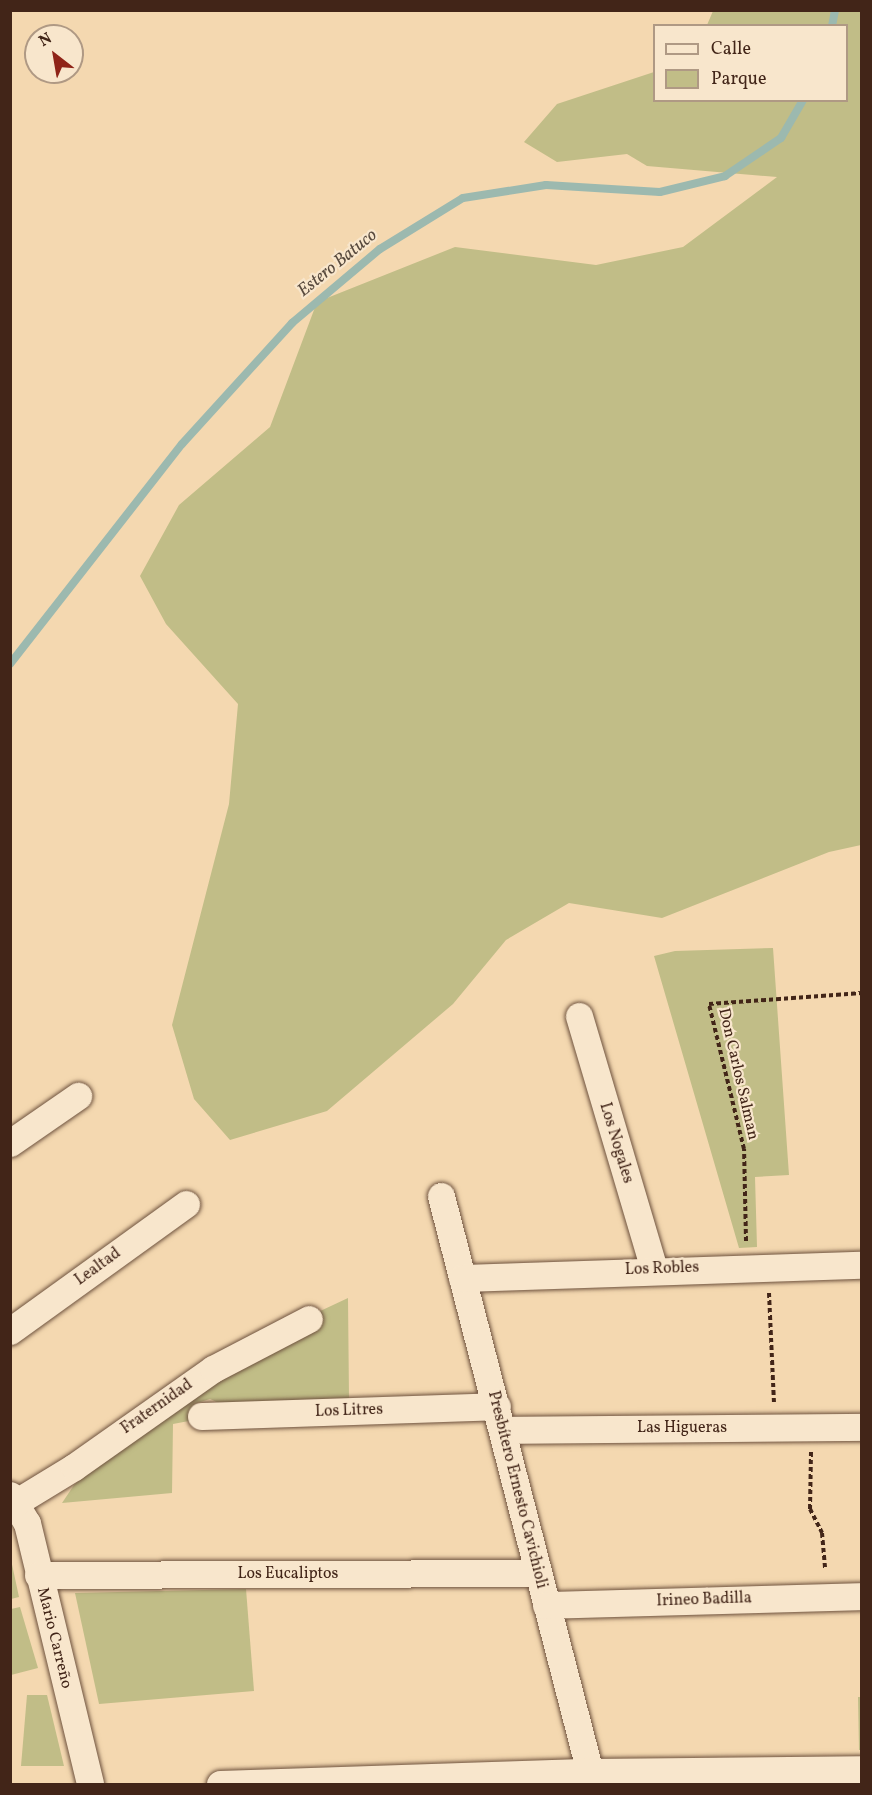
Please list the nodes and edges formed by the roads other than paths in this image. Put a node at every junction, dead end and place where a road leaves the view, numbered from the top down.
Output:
1 (579, 1016) dead end
2 (78, 1096) dead end
3 (10, 1143) edge
4 (441, 1196) dead end
5 (186, 1204) dead end
6 (861, 1265) edge
7 (654, 1269) junction
8 (462, 1278) junction
9 (309, 1319) dead end
10 (10, 1331) edge
11 (201, 1416) dead end
12 (500, 1418) junction
13 (861, 1427) edge
14 (12, 1501) edge
15 (538, 1572) junction
16 (38, 1575) junction
17 (861, 1596) edge
18 (546, 1605) junction
19 (861, 1769) edge
20 (591, 1778) edge
21 (90, 1785) edge
22 (220, 1785) edge

1 - 7 street, Los Nogales
2 - 3 street
4 - 8 street, Presbítero Ernesto Cavichioli
5 - 10 street, Lealtad
6 - 7 street, Los Robles
7 - 8 street, Los Robles
8 - 12 street, Presbítero Ernesto Cavichioli
9 - 14 street, Fraternidad
11 - 12 street, Los Litres
12 - 13 street, Las Higueras
12 - 15 street, Presbítero Ernesto Cavichioli
14 - 16 street, Mario Carreño
15 - 16 street, Los Eucaliptos
15 - 18 street, Presbítero Ernesto Cavichioli
16 - 21 street, Mario Carreño
17 - 18 street, Irineo Badilla
18 - 20 street, Presbítero Ernesto Cavichioli
19 - 20 street
20 - 22 street

